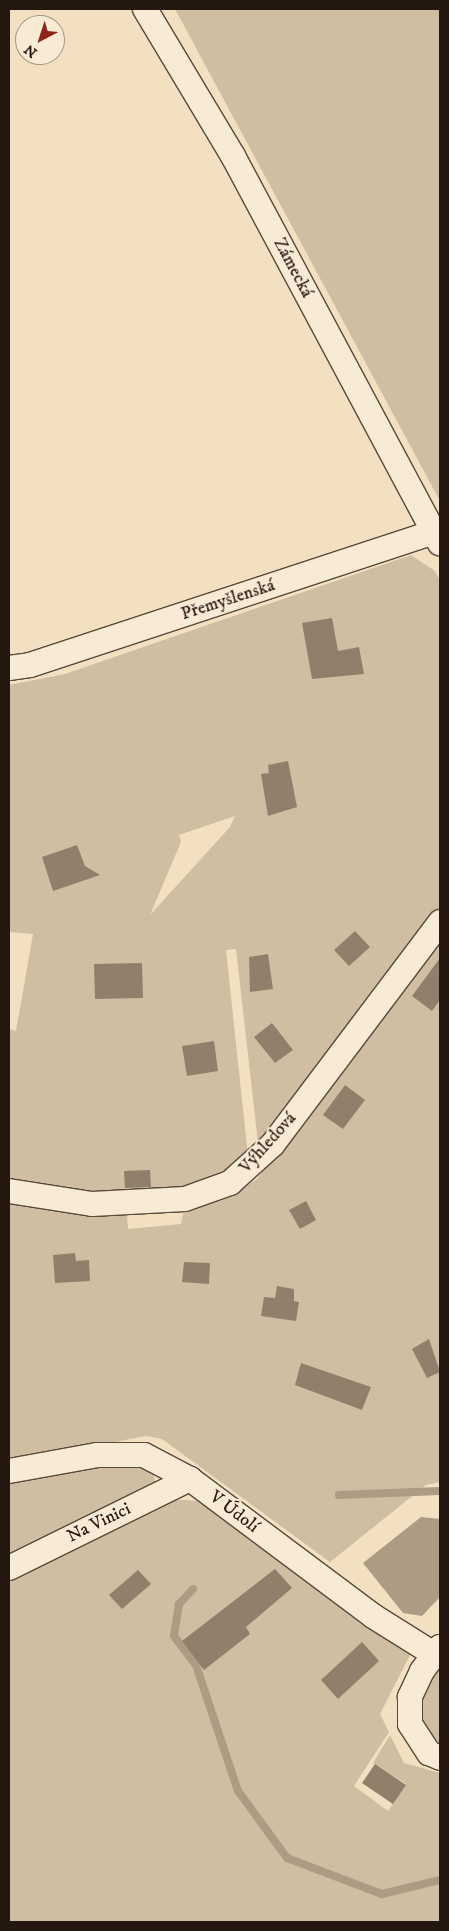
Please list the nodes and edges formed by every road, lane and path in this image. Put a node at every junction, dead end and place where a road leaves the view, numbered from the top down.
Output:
1 (145, 9) edge
2 (438, 537) edge
3 (9, 668) edge
4 (440, 922) edge
5 (9, 1191) edge
6 (9, 1471) edge
7 (190, 1479) junction
8 (9, 1568) edge
9 (436, 1650) edge
10 (440, 1758) edge

1 - 2 street, Zámecká
2 - 3 street, Přemyšlenská
4 - 5 street, Výhledová
6 - 7 street, V Údolí
7 - 8 street, Na Vinici
7 - 9 street, V Údolí
9 - 10 street

